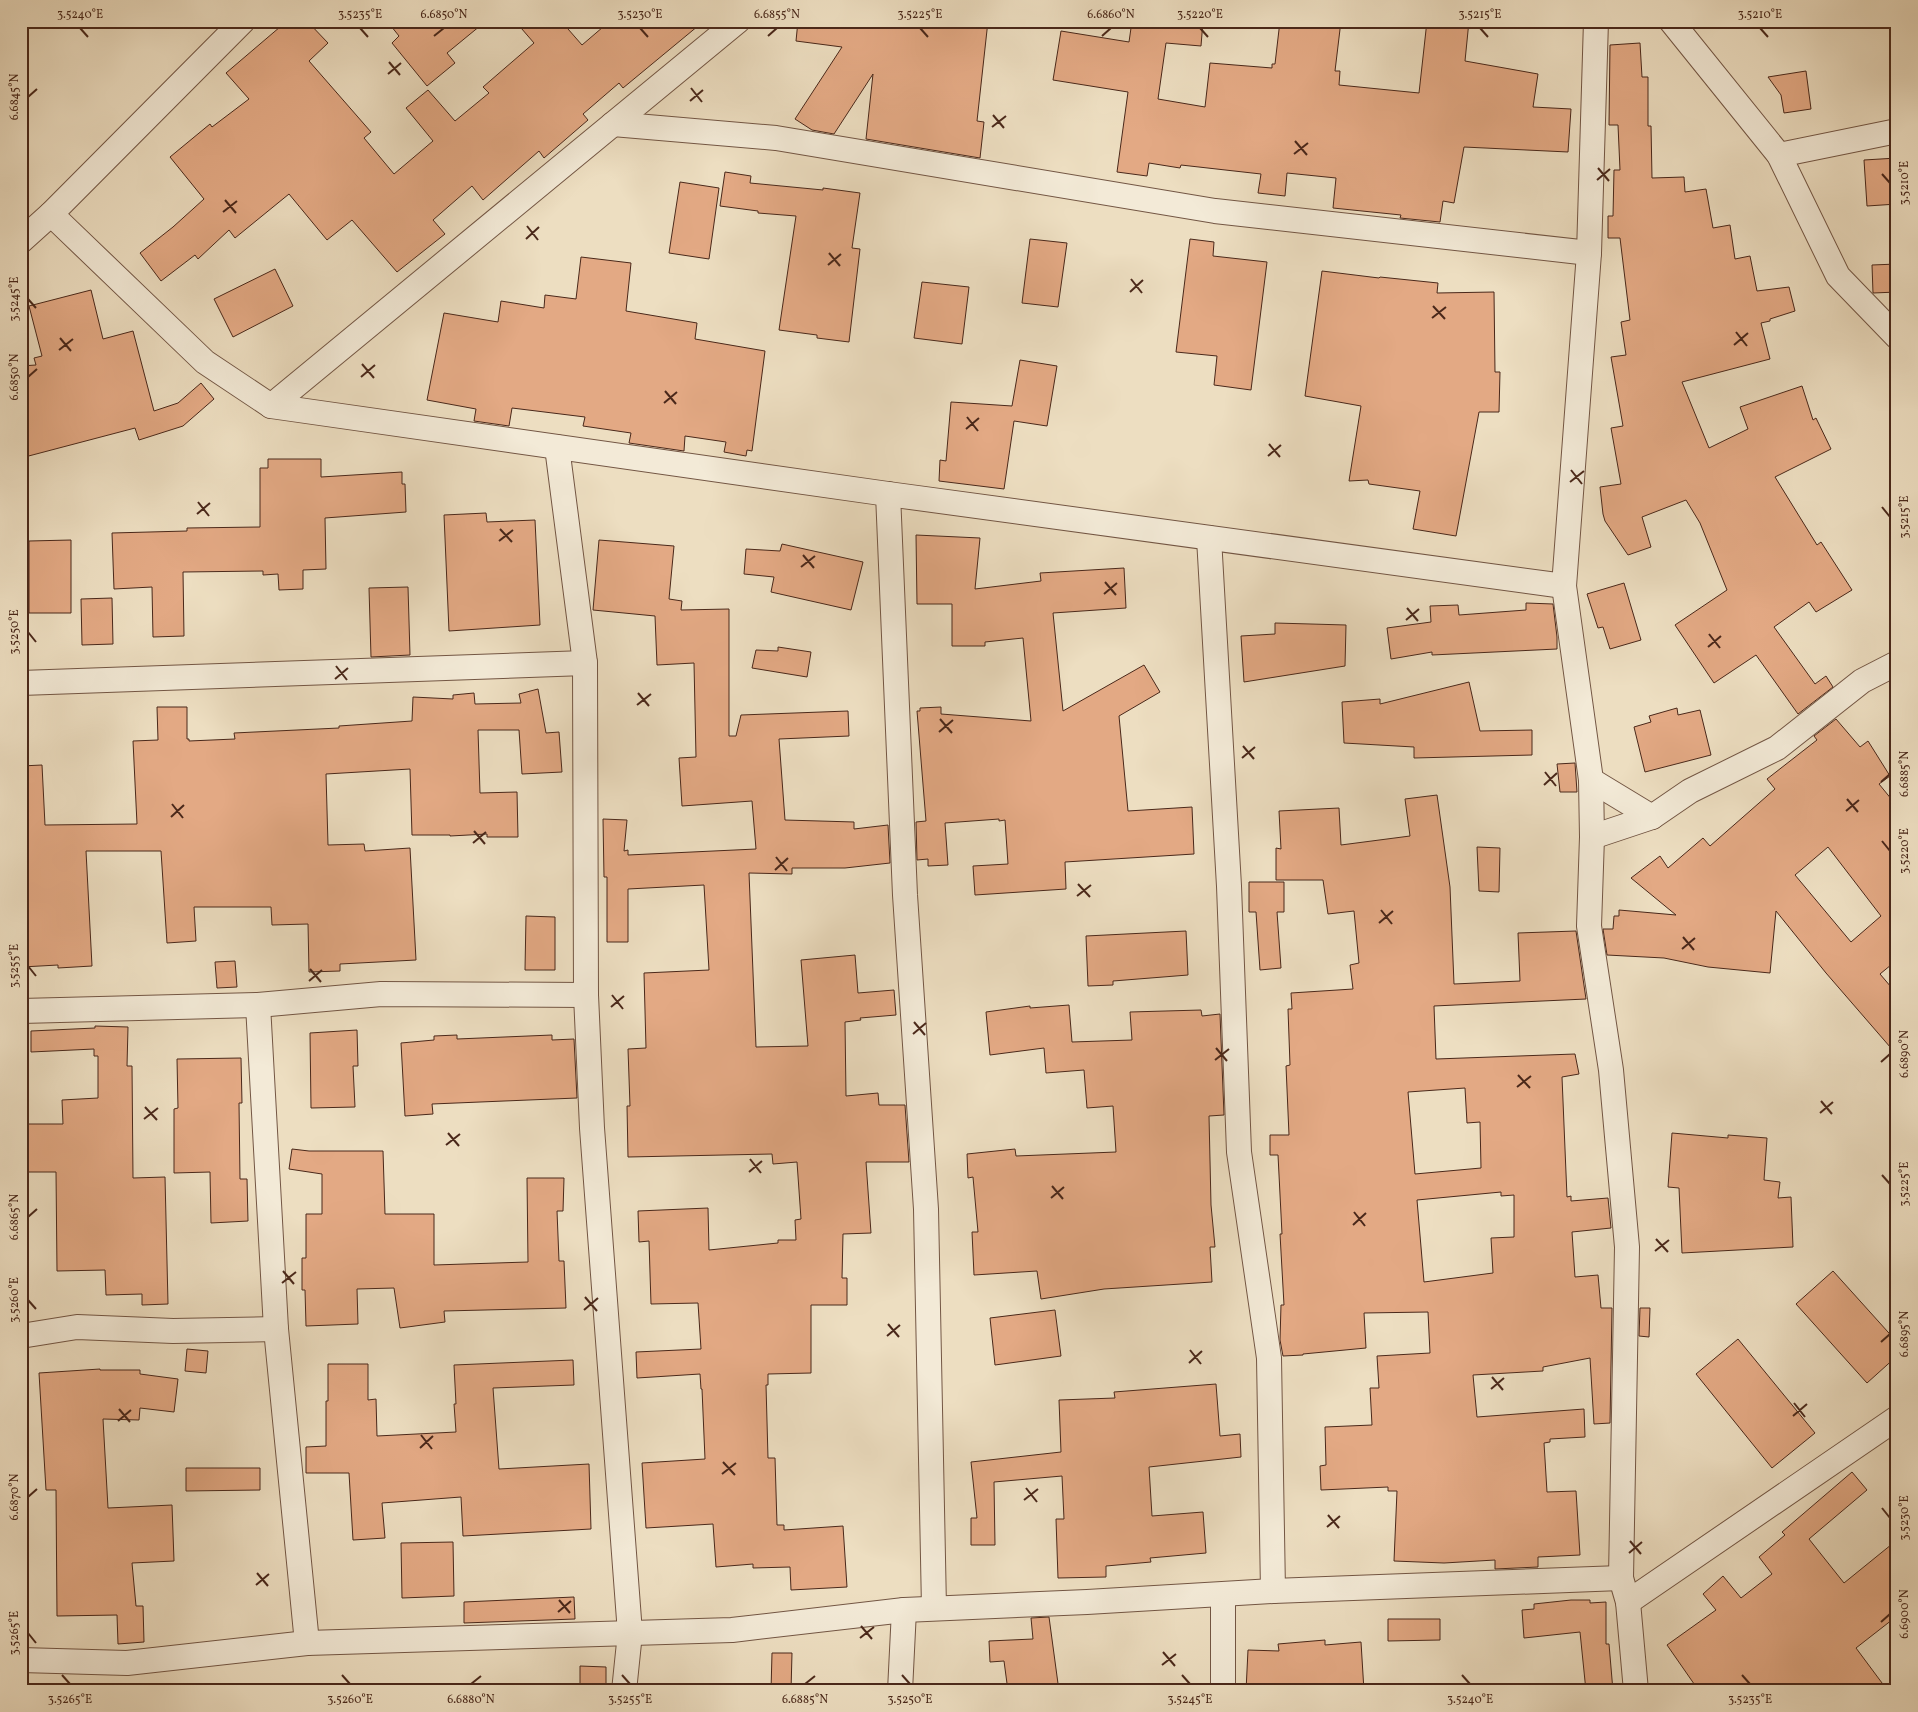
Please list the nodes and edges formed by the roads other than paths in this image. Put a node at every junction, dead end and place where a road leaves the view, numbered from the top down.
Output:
1 (243, 21) edge
2 (738, 21) edge
3 (1596, 21) edge
4 (1672, 21) edge
5 (612, 124) junction
6 (1897, 131) edge
7 (1778, 155) junction
8 (51, 214) junction
9 (21, 241) edge
10 (1589, 253) junction
11 (1897, 337) edge
12 (271, 406) junction
13 (558, 447) junction
14 (888, 494) junction
15 (1209, 538) junction
16 (1564, 586) junction
17 (585, 663) junction
18 (1897, 663) edge
19 (21, 683) edge
20 (1592, 780) junction
21 (1652, 817) junction
22 (1592, 837) junction
23 (586, 995) junction
24 (258, 1005) junction
25 (21, 1011) edge
26 (276, 1329) junction
27 (21, 1336) edge
28 (1897, 1418) edge
29 (1621, 1578) junction
30 (1273, 1591) junction
31 (1223, 1594) junction
32 (1628, 1602) junction
33 (934, 1608) junction
34 (904, 1610) junction
35 (630, 1633) junction
36 (307, 1643) junction
37 (21, 1653) edge
38 (22, 1660) edge
39 (624, 1691) edge
40 (900, 1691) edge
41 (1223, 1691) edge
42 (1636, 1691) edge

1 - 8 street
2 - 5 street
3 - 10 street
4 - 7 street
5 - 10 street
5 - 12 street
6 - 7 street
7 - 11 street
8 - 9 street
8 - 12 street
10 - 16 street
12 - 13 street
13 - 14 street
13 - 17 street
14 - 15 street
14 - 33 street
15 - 16 street
15 - 30 street
16 - 20 street
17 - 19 street
17 - 23 street
18 - 21 street
20 - 21 street
20 - 22 street
21 - 22 street
22 - 29 street
23 - 24 street
23 - 35 street
24 - 25 street
24 - 26 street
26 - 27 street
26 - 36 street
28 - 32 street
29 - 30 street
29 - 32 street
30 - 31 street
31 - 33 street
31 - 41 street
32 - 42 street
33 - 34 street
34 - 35 street
34 - 40 street
35 - 36 street
35 - 39 street
36 - 38 street
37 - 38 street

